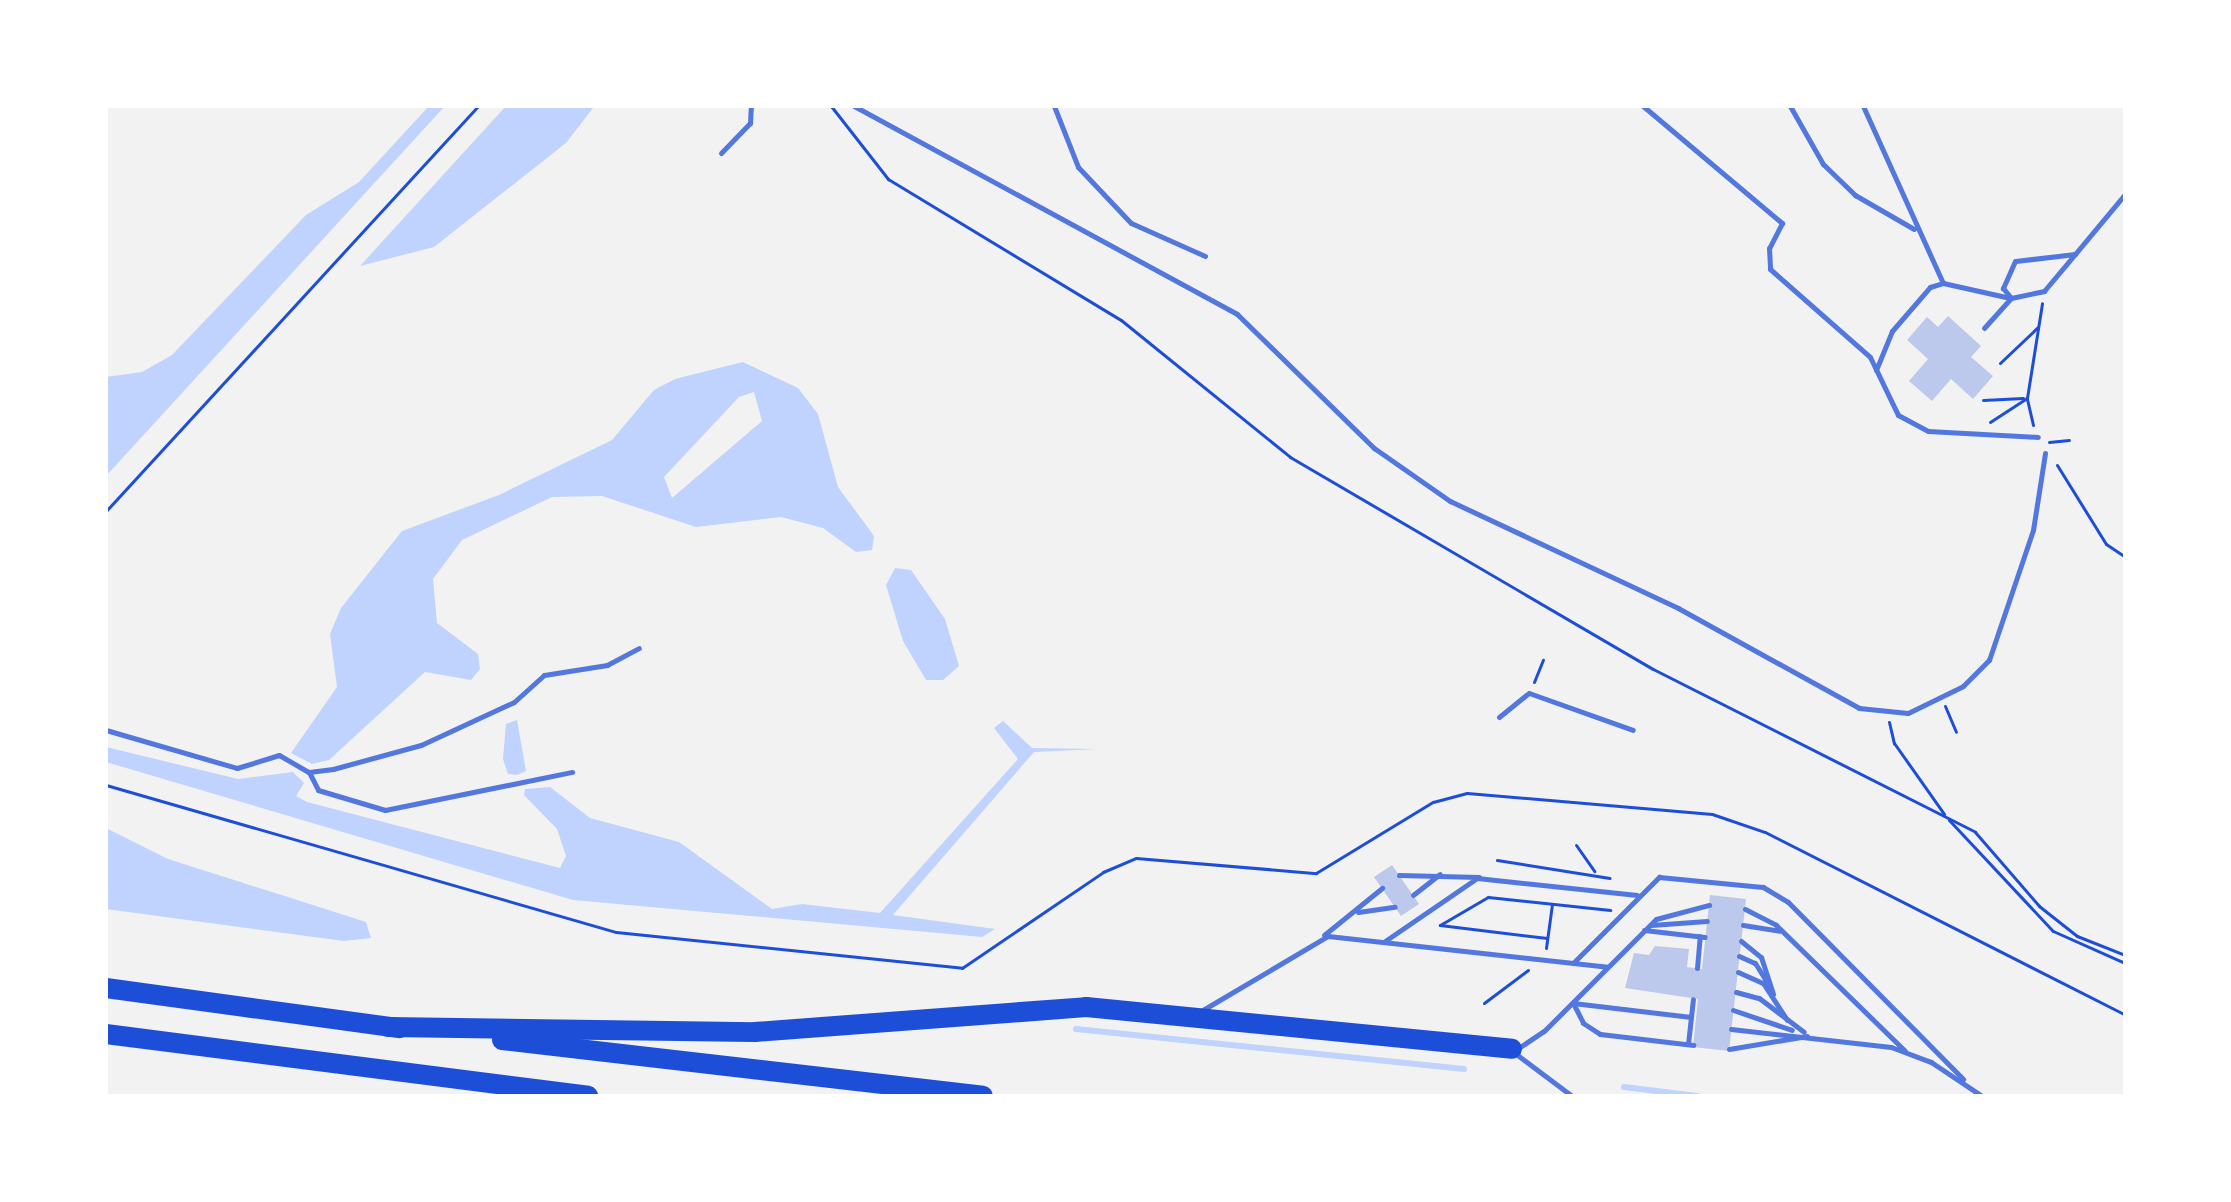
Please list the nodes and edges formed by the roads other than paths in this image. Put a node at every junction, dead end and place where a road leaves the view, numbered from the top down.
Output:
1 (751, 106) edge
2 (854, 106) edge
3 (1054, 106) edge
4 (1643, 106) edge
5 (1790, 106) edge
6 (1863, 106) edge
7 (721, 153) dead end
8 (2125, 194) edge
9 (1914, 229) junction
10 (2075, 254) junction
11 (1205, 256) dead end
12 (1943, 283) junction
13 (2011, 298) junction
14 (1984, 328) dead end
15 (1875, 371) junction
16 (2040, 440) road end
17 (2045, 453) road end
18 (639, 648) dead end
19 (1499, 717) dead end
20 (106, 730) edge
21 (1633, 730) dead end
22 (309, 772) junction
23 (572, 772) dead end
24 (1453, 874) junction
25 (1399, 875) dead end
26 (1491, 878) junction
27 (1382, 888) dead end
28 (1413, 895) dead end
29 (1638, 895) junction
30 (1709, 905) dead end
31 (1395, 907) dead end
32 (1745, 909) dead end
33 (1354, 914) junction
34 (1707, 921) dead end
35 (1743, 925) dead end
36 (1643, 929) junction
37 (1788, 936) junction
38 (1385, 941) junction
39 (1741, 941) dead end
40 (1313, 942) junction
41 (1739, 956) dead end
42 (1573, 963) junction
43 (1607, 967) junction
44 (1698, 968) dead end
45 (1738, 972) dead end
46 (106, 988) edge
47 (1736, 992) dead end
48 (1774, 995) junction
49 (1573, 1003) junction
50 (1694, 1004) dead end
51 (1733, 1010) dead end
52 (1193, 1014) junction
53 (1691, 1017) junction
54 (1789, 1024) junction
55 (388, 1027) junction
56 (1731, 1029) dead end
57 (106, 1034) edge
58 (1816, 1035) junction
59 (1512, 1049) junction
60 (1729, 1049) dead end
61 (1906, 1052) junction
62 (1963, 1079) junction
63 (588, 1096) edge
64 (983, 1096) edge
65 (1572, 1096) edge
66 (1982, 1096) edge

1 - 7 lane
2 - 17 lane
3 - 11 lane
4 - 15 lane
5 - 9 lane
6 - 9 lane
8 - 10 lane
9 - 12 lane
10 - 13 lane
10 - 13 lane
12 - 13 lane
12 - 15 lane
13 - 14 lane
15 - 16 lane
18 - 22 lane
19 - 21 lane
20 - 22 lane
22 - 23 lane
24 - 25 lane
24 - 26 lane
24 - 28 lane
26 - 29 lane
26 - 38 lane
27 - 33 lane
29 - 42 lane
29 - 62 lane
30 - 36 lane
31 - 33 lane
32 - 37 lane
33 - 40 lane
34 - 36 lane
35 - 37 lane
36 - 43 lane
36 - 44 lane
37 - 61 lane
38 - 40 lane
38 - 42 lane
39 - 48 lane
40 - 52 lane
41 - 48 lane
42 - 43 lane
43 - 49 lane
45 - 48 lane
46 - 55 highway
47 - 54 lane
48 - 54 lane
49 - 53 lane
49 - 53 lane
49 - 59 lane
50 - 53 lane
51 - 58 lane
52 - 55 highway
52 - 59 highway
54 - 58 lane
55 - 64 highway
56 - 58 lane
57 - 63 highway
58 - 60 lane
58 - 61 lane
59 - 65 lane
61 - 62 lane
62 - 66 lane

